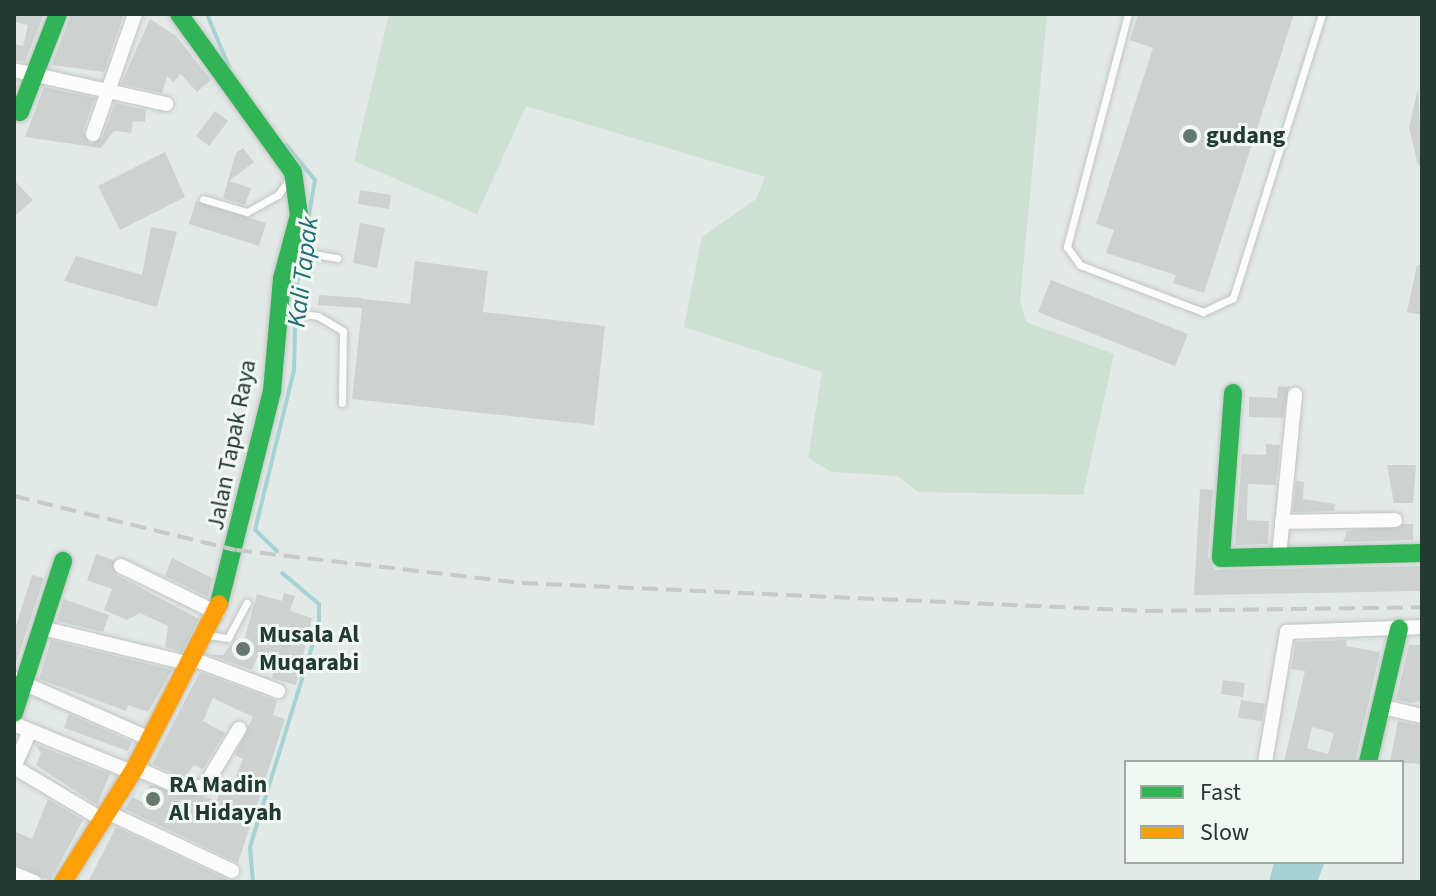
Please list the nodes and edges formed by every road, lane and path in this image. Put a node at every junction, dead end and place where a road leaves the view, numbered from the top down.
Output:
1 (58, 14) edge
2 (135, 14) edge
3 (176, 14) edge
4 (1128, 14) edge
5 (1322, 14) edge
6 (14, 70) edge
7 (35, 75) junction
8 (113, 89) junction
9 (166, 104) dead end
10 (20, 112) dead end
11 (93, 134) dead end
12 (293, 172) junction
13 (203, 199) dead end
14 (292, 250) junction
15 (337, 258) dead end
16 (282, 312) junction
17 (1233, 393) dead end
18 (1295, 395) dead end
19 (342, 403) dead end
20 (1395, 520) dead end
21 (1282, 522) junction
22 (1422, 553) edge
23 (1279, 556) junction
24 (63, 561) dead end
25 (121, 566) dead end
26 (247, 603) dead end
27 (217, 613) junction
28 (1422, 627) edge
29 (42, 628) junction
30 (1399, 629) junction
31 (206, 634) junction
32 (192, 662) junction
33 (20, 681) edge
34 (278, 691) dead end
35 (1383, 707) junction
36 (14, 713) edge
37 (1422, 716) edge
38 (14, 724) edge
39 (239, 729) dead end
40 (30, 731) junction
41 (148, 738) junction
42 (1265, 760) edge
43 (1369, 760) edge
44 (14, 767) edge
45 (133, 770) junction
46 (106, 817) junction
47 (232, 871) dead end
48 (14, 874) edge
49 (34, 882) edge
50 (63, 882) edge

1 - 7 street
2 - 8 street
3 - 12 street, Jalan Tapak Raya
4 - 5 lane
6 - 7 street
7 - 8 street
7 - 10 street
8 - 9 street
8 - 11 street
12 - 13 lane
12 - 14 street, Jalan Tapak Raya
14 - 15 lane
14 - 16 street, Jalan Tapak Raya
16 - 19 lane
16 - 27 street, Jalan Tapak Raya
17 - 23 street
18 - 21 street
20 - 21 street
21 - 23 street
22 - 23 street
24 - 29 street
25 - 27 street
26 - 31 lane
27 - 31 street, Jalan Tapak Raya
28 - 30 street
29 - 32 street
29 - 33 street
30 - 35 street
30 - 42 street
31 - 32 street, Jalan Tapak Raya
32 - 34 street
32 - 41 street, Jalan Tapak Raya
33 - 36 street
33 - 41 street
35 - 37 street
35 - 43 street
38 - 40 street
39 - 45 street
40 - 44 street
40 - 45 street
41 - 45 street, Jalan Tapak Raya
44 - 46 street
45 - 46 street, Jalan Tapak Raya
46 - 47 street
46 - 50 street, Jalan Tapak Raya
48 - 49 street

